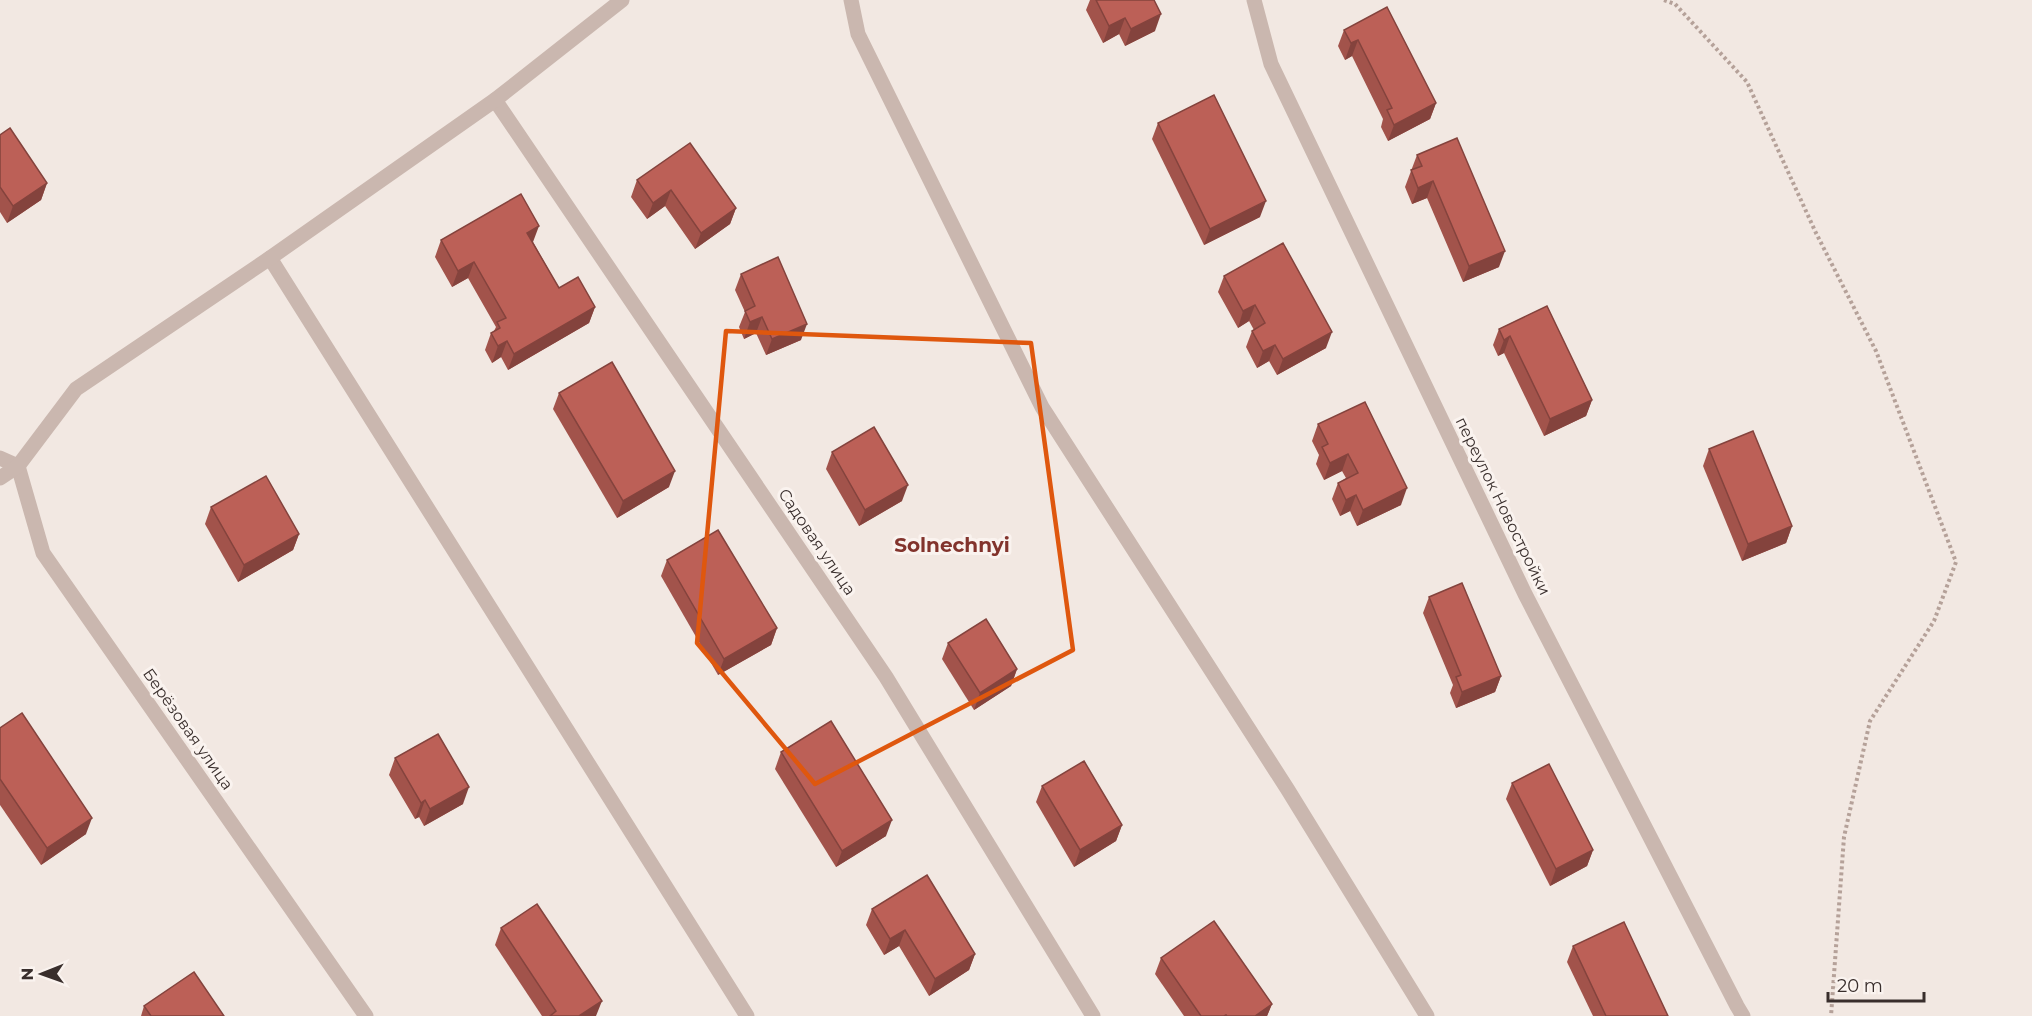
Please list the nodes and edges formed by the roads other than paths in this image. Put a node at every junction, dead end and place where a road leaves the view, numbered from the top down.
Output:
1 (622, 0) edge
2 (851, 0) edge
3 (1254, 0) edge
4 (495, 100) junction
5 (270, 258) junction
6 (0, 458) edge
7 (18, 466) junction
8 (0, 478) edge
9 (366, 1016) edge
10 (747, 1016) edge
11 (1093, 1016) edge
12 (1427, 1016) edge
13 (1743, 1016) edge

1 - 4 street
2 - 12 street
3 - 13 street, переулок Новостройки
4 - 5 street
4 - 11 street, Садовая улица
5 - 7 street
5 - 10 street
6 - 7 street
7 - 8 street
7 - 9 street, Берёзовая улица

